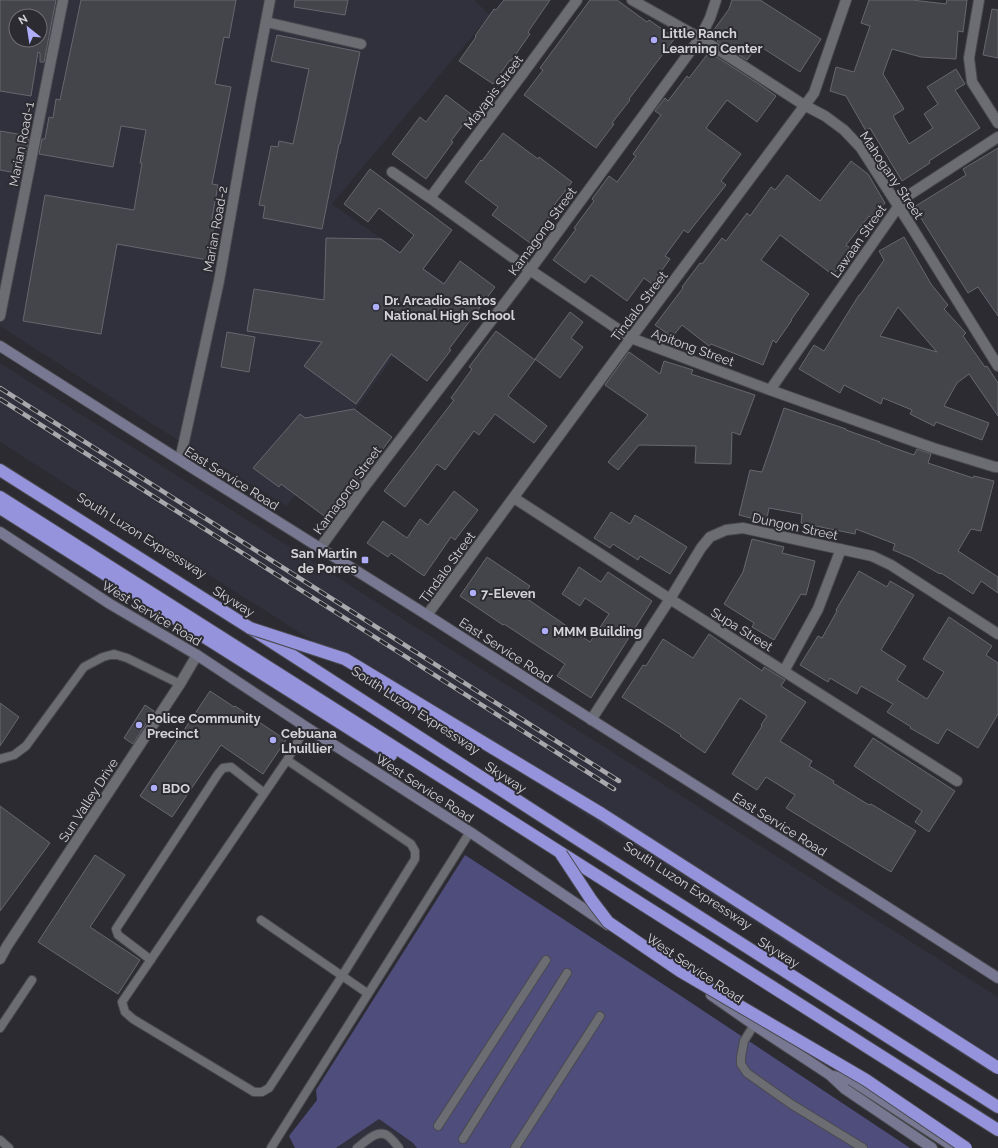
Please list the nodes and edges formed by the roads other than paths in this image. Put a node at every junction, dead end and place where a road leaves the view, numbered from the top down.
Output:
1 (63, 0) edge
2 (270, 0) edge
3 (576, 0) edge
4 (632, 0) edge
5 (716, 0) edge
6 (846, 0) edge
7 (978, 0) edge
8 (266, 22) junction
9 (700, 38) junction
10 (361, 44) dead end
11 (804, 105) junction
12 (998, 123) edge
13 (998, 137) edge
14 (392, 172) dead end
15 (430, 198) junction
16 (898, 207) junction
17 (530, 270) junction
18 (0, 316) edge
19 (631, 338) junction
20 (0, 346) edge
21 (998, 366) edge
22 (770, 390) junction
23 (180, 460) junction
24 (0, 462) edge
25 (998, 467) edge
26 (0, 470) edge
27 (0, 497) edge
28 (514, 498) junction
29 (0, 508) edge
30 (0, 532) edge
31 (320, 548) junction
32 (841, 549) junction
33 (670, 599) junction
34 (428, 615) junction
35 (250, 628) junction
36 (998, 634) edge
37 (197, 655) junction
38 (784, 671) junction
39 (180, 684) junction
40 (591, 720) junction
41 (306, 727) junction
42 (0, 759) edge
43 (287, 760) junction
44 (957, 781) dead end
45 (264, 793) junction
46 (470, 832) junction
47 (561, 854) junction
48 (261, 920) dead end
49 (0, 959) edge
50 (151, 960) junction
51 (546, 960) dead end
52 (567, 973) dead end
53 (342, 976) junction
54 (998, 978) edge
55 (32, 980) dead end
56 (367, 993) junction
57 (600, 1016) dead end
58 (754, 1025) junction
59 (0, 1028) edge
60 (998, 1068) edge
61 (830, 1075) junction
62 (998, 1098) edge
63 (998, 1107) edge
64 (438, 1126) dead end
65 (998, 1130) edge
66 (998, 1138) edge
67 (463, 1139) dead end
68 (0, 1140) edge
69 (928, 1147) edge
70 (9, 1148) edge
71 (270, 1148) edge
72 (357, 1148) edge
73 (399, 1148) edge
74 (515, 1148) edge
75 (863, 1148) edge
76 (955, 1148) edge
77 (966, 1148) edge

1 - 18 street, Marian Road-1
2 - 8 street, Marian Road-2
3 - 15 street, Mayapis Street
4 - 9 street, Mahogany Street
5 - 9 street, Kamagong Street
6 - 11 street, Tindalo Street
7 - 12 street
8 - 10 street
8 - 23 street, Marian Road-2
9 - 11 street, Mahogany Street
9 - 17 street, Kamagong Street
11 - 16 street, Mahogany Street
11 - 19 street, Tindalo Street
13 - 16 street, Lawaan Street
14 - 15 street, Apitong Street
15 - 17 street, Apitong Street
16 - 21 street, Mahogany Street
16 - 22 street, Lawaan Street
17 - 19 street, Apitong Street
17 - 31 street, Kamagong Street
19 - 22 street, Apitong Street
19 - 28 street, Tindalo Street
20 - 23 main road, East Service Road
22 - 25 street, Apitong Street
23 - 31 main road, East Service Road
24 - 62 highway, South Luzon Expressway
26 - 35 highway, Skyway
27 - 47 highway
28 - 33 street, Supa Street
28 - 34 street, Tindalo Street
29 - 66 highway
30 - 37 main road, West Service Road
31 - 34 main road, East Service Road
32 - 33 street, Dungon Street
32 - 36 street, Dungon Street
32 - 38 street
33 - 38 street, Supa Street
33 - 40 street, Dungon Street
34 - 40 main road, East Service Road
35 - 60 highway, bridge
35 - 63 highway, Skyway, bridge
37 - 39 street, Sun Valley Drive
37 - 41 main road, West Service Road
38 - 44 street, Supa Street
39 - 42 lane
39 - 49 street, Sun Valley Drive
40 - 54 main road, East Service Road
41 - 43 lane
41 - 46 main road, West Service Road
43 - 45 lane
43 - 53 lane
45 - 50 lane
45 - 50 lane
46 - 56 lane
46 - 58 main road, West Service Road
47 - 65 highway
47 - 77 highway, bridge
48 - 53 lane
50 - 53 lane
51 - 64 lane
52 - 67 lane
53 - 56 lane
55 - 59 lane
56 - 71 lane
57 - 74 lane
58 - 61 main road, West Service Road
58 - 75 lane
61 - 69 main road, West Service Road
61 - 76 main road, West Service Road
68 - 70 lane
72 - 73 lane

